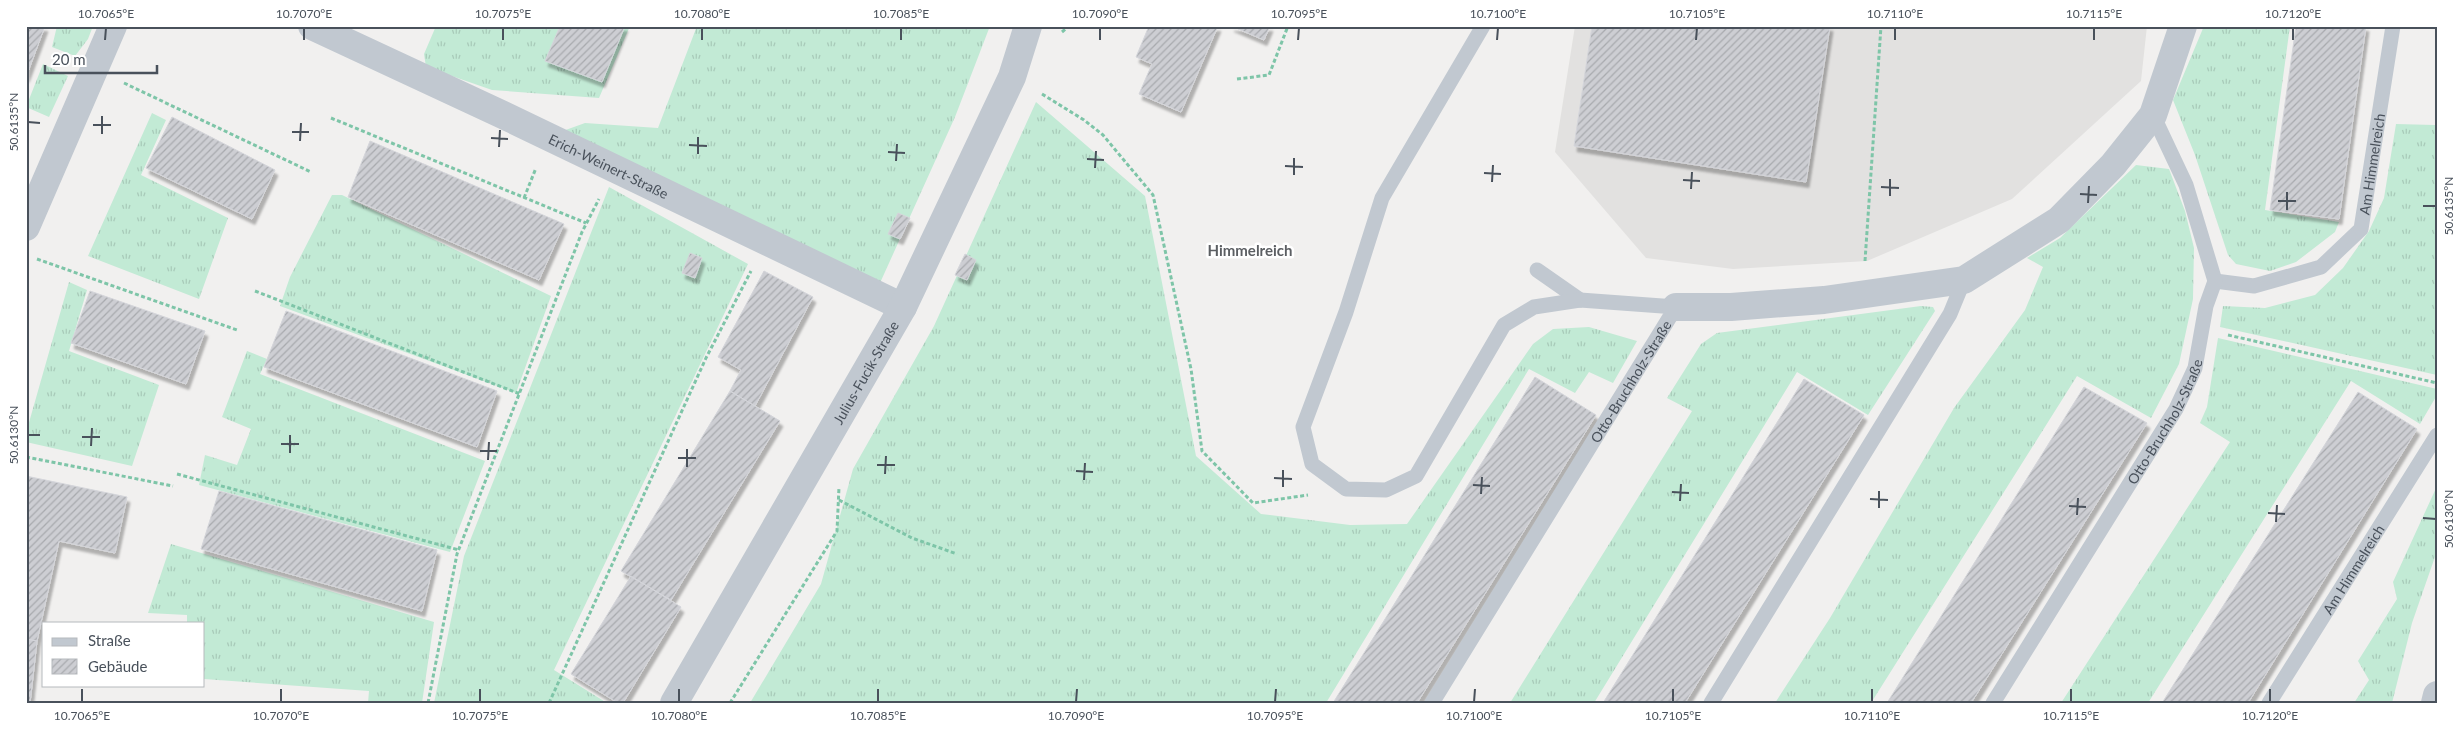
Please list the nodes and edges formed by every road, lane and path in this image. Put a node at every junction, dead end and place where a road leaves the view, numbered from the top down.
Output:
1 (113, 26) edge
2 (312, 26) edge
3 (1028, 26) edge
4 (1288, 26) edge
5 (1483, 26) edge
6 (1881, 26) edge
7 (2183, 26) edge
8 (2393, 26) edge
9 (94, 69) junction
10 (1237, 79) dead end
11 (1041, 93) dead end
12 (2153, 115) junction
13 (331, 118) dead end
14 (614, 170) junction
15 (311, 172) dead end
16 (586, 223) junction
17 (26, 227) edge
18 (766, 242) junction
19 (35, 259) dead end
20 (1537, 270) dead end
21 (1964, 280) junction
22 (2215, 281) junction
23 (255, 292) dead end
24 (1862, 294) junction
25 (1580, 300) junction
26 (903, 307) junction
27 (1676, 307) junction
28 (2202, 329) junction
29 (237, 330) dead end
30 (2437, 383) edge
31 (520, 394) junction
32 (2437, 435) edge
33 (26, 457) edge
34 (178, 474) dead end
35 (173, 486) dead end
36 (1346, 489) junction
37 (839, 500) dead end
38 (459, 550) junction
39 (957, 554) dead end
40 (2437, 694) edge
41 (428, 703) edge
42 (550, 703) edge
43 (674, 703) edge
44 (1432, 703) edge
45 (1710, 703) edge
46 (1992, 703) edge
47 (2269, 703) edge
48 (2435, 703) edge

1 - 9 street
2 - 14 street, Erich-Weinert-Straße
3 - 26 street, Julius-Fucik-Straße
4 - 10 path
5 - 36 lane
6 - 24 path
7 - 12 street, Otto-Bruchholz-Straße
8 - 22 lane, Am Himmelreich
9 - 15 path
9 - 17 street
11 - 36 path
12 - 21 street, Otto-Bruchholz-Straße
12 - 22 lane
13 - 16 path
14 - 16 path
14 - 18 street, Erich-Weinert-Straße
16 - 31 path
18 - 26 street, Erich-Weinert-Straße
18 - 42 path
19 - 29 path
20 - 25 lane
21 - 24 street, Otto-Bruchholz-Straße
21 - 45 lane
22 - 28 lane, Otto-Bruchholz-Straße
23 - 31 path
24 - 27 street, Otto-Bruchholz-Straße
25 - 27 lane
25 - 36 lane
26 - 43 street, Julius-Fucik-Straße
27 - 44 lane, Otto-Bruchholz-Straße
28 - 30 path
28 - 46 lane, Otto-Bruchholz-Straße
31 - 38 path
32 - 47 lane, Am Himmelreich
33 - 35 path
34 - 38 path
37 - 39 path
38 - 41 path
40 - 48 street

